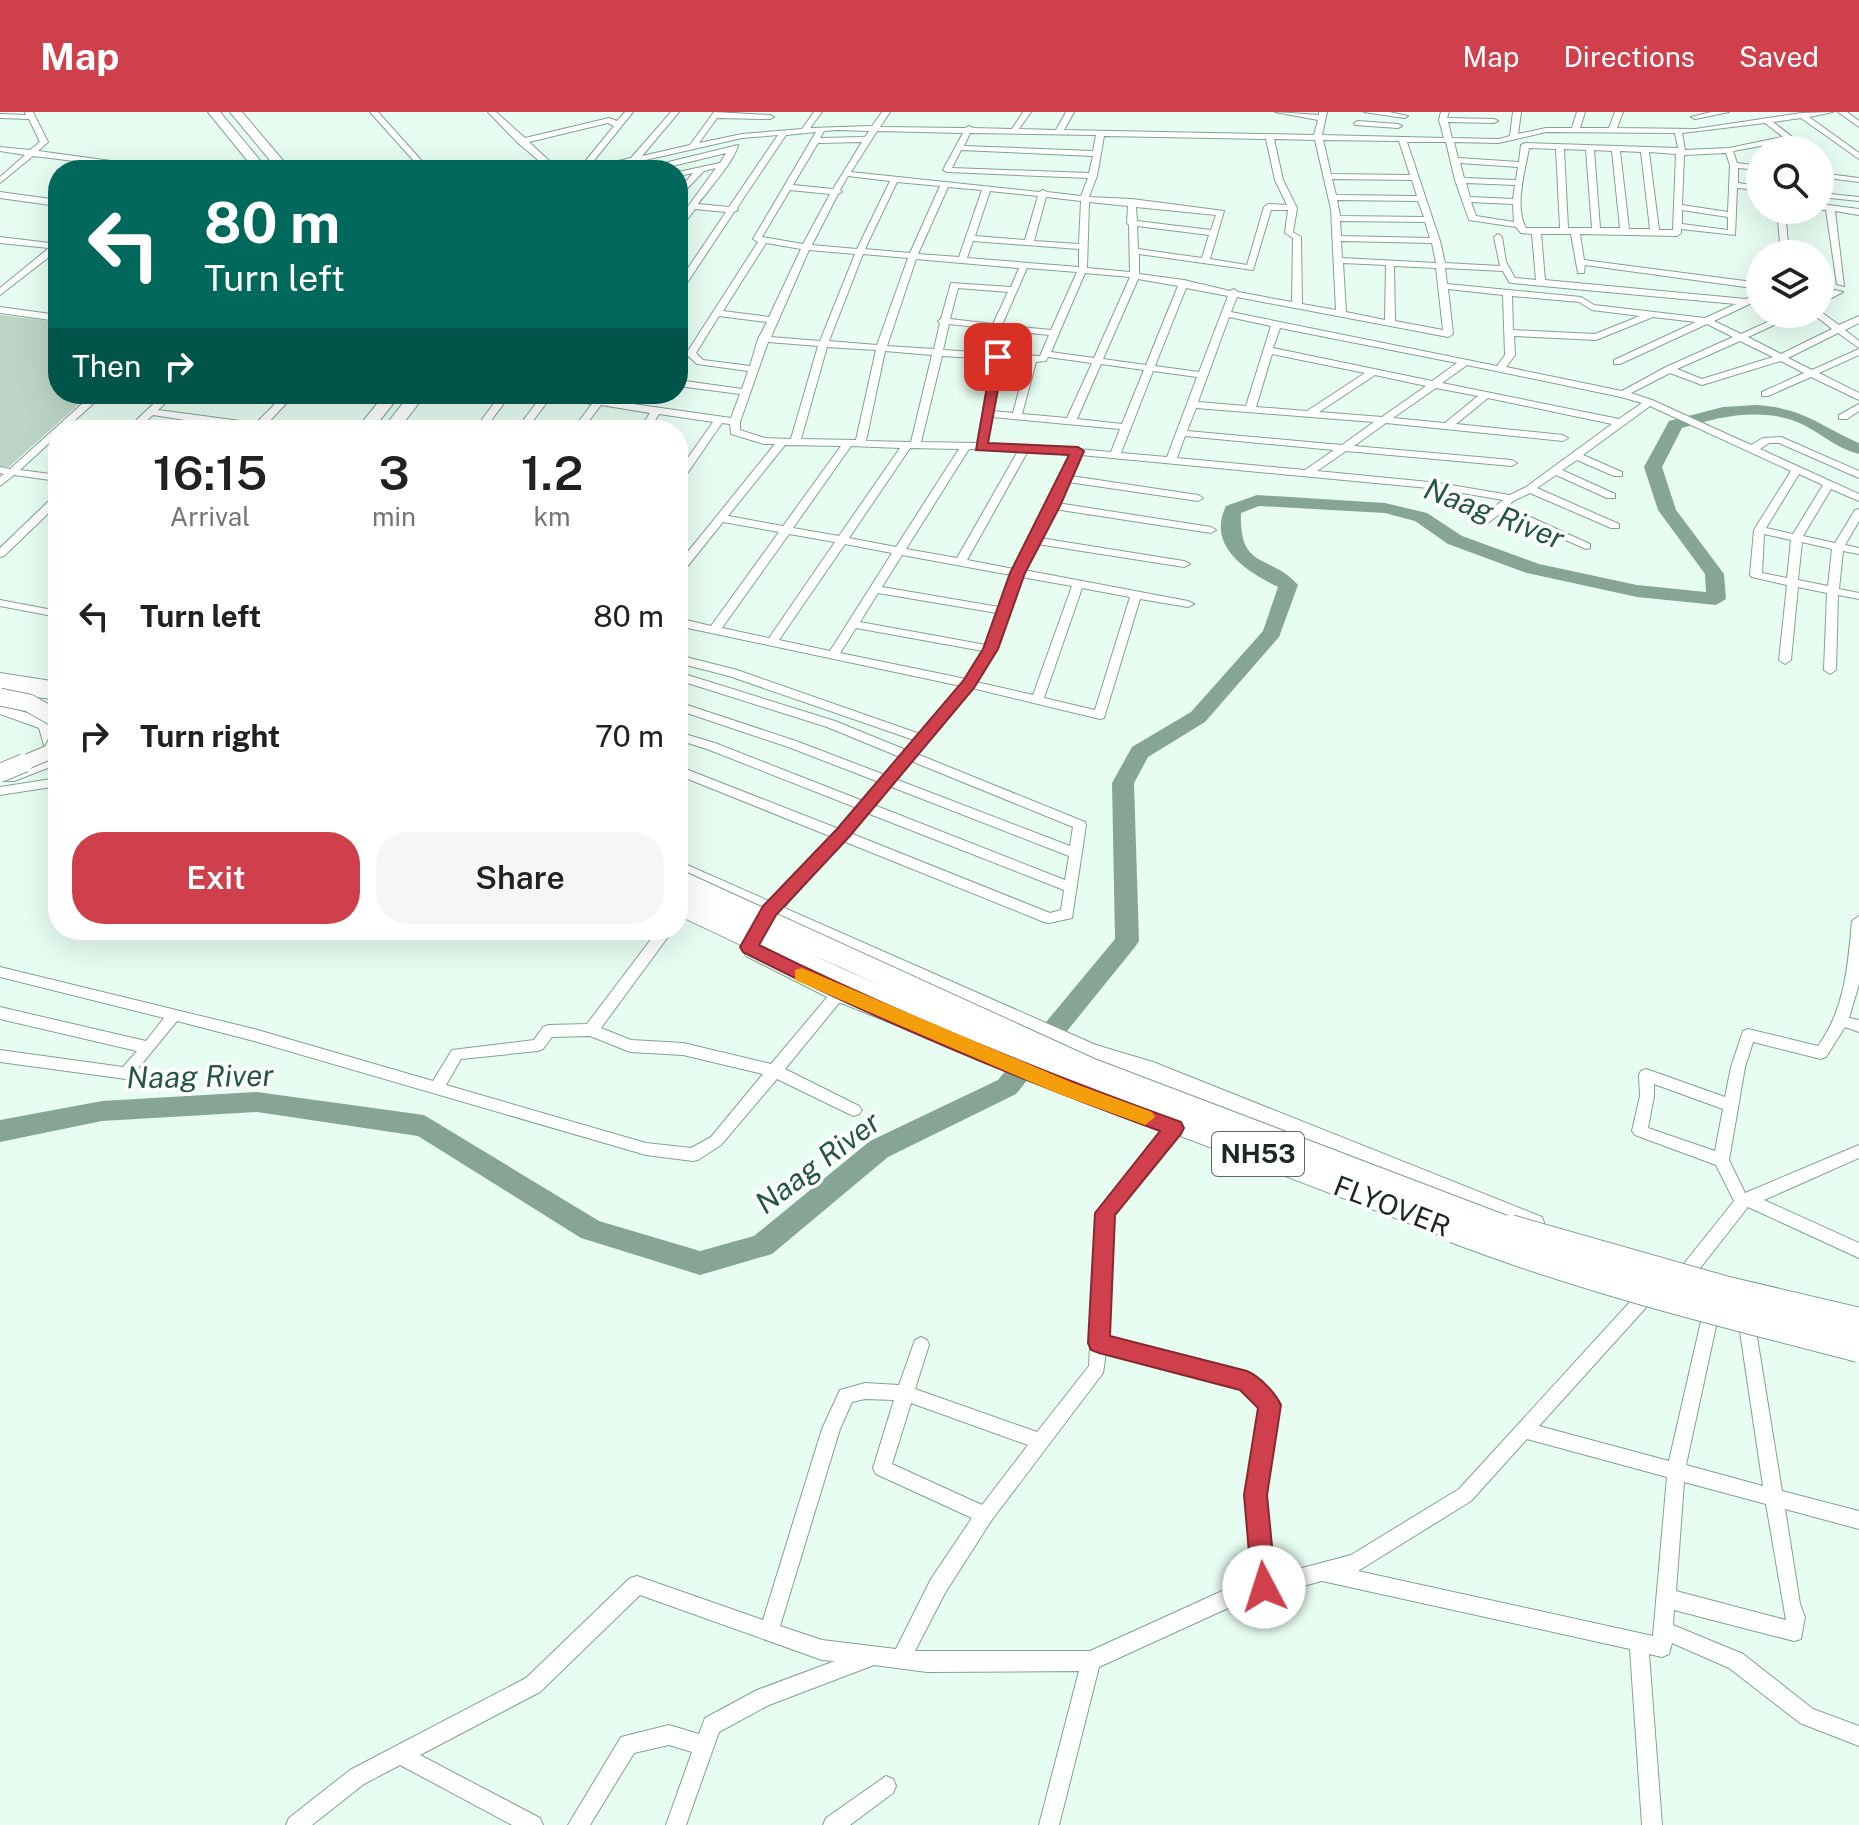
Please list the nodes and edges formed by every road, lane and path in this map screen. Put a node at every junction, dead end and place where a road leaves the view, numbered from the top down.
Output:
1 (214, 112) edge
2 (224, 112) edge
3 (236, 112) edge
4 (244, 112) edge
5 (374, 112) edge
6 (492, 112) edge
7 (604, 112) edge
8 (629, 112) edge
9 (675, 112) edge
10 (818, 112) edge
11 (886, 112) edge
12 (1027, 112) edge
13 (1070, 112) edge
14 (1279, 112) edge
15 (1360, 112) edge
16 (1368, 112) edge
17 (1517, 112) edge
18 (1581, 112) edge
19 (1619, 112) edge
20 (1725, 112) edge
21 (1772, 112) edge
22 (1829, 112) edge
23 (1842, 112) edge
24 (717, 114) edge
25 (30, 115) edge
26 (772, 115) edge
27 (1323, 115) edge
28 (1801, 115) junction
29 (0, 116) edge
30 (1404, 116) dead end
31 (1444, 116) edge
32 (13, 117) junction
33 (1695, 117) dead end
34 (1782, 117) junction
35 (1765, 120) junction
36 (1494, 121) dead end
37 (1358, 123) junction
38 (617, 124) junction
39 (1859, 125) edge
40 (974, 126) junction
41 (1398, 126) dead end
42 (0, 127) edge
43 (875, 127) junction
44 (822, 129) junction
45 (1576, 129) junction
46 (805, 130) junction
47 (1015, 130) junction
48 (1060, 130) junction
49 (1612, 130) junction
50 (1678, 131) junction
51 (784, 132) junction
52 (1101, 132) junction
53 (757, 135) junction
54 (742, 136) junction
55 (1269, 136) junction
56 (1786, 136) edge
57 (1318, 137) junction
58 (1355, 138) junction
59 (1510, 138) junction
60 (868, 139) junction
61 (1402, 139) junction
62 (1450, 140) junction
63 (521, 141) junction
64 (815, 141) junction
65 (694, 145) junction
66 (1525, 145) junction
67 (1560, 146) junction
68 (1746, 147) edge
69 (960, 148) junction
70 (1590, 148) junction
71 (0, 149) edge
72 (734, 149) junction
73 (1616, 149) junction
74 (1645, 150) junction
75 (1729, 150) junction
76 (1680, 151) junction
77 (34, 153) junction
78 (1097, 154) junction
79 (1859, 157) edge
80 (635, 159) joint
81 (87, 160) edge
82 (254, 160) edge
83 (265, 160) edge
84 (277, 160) edge
85 (283, 160) edge
86 (417, 160) edge
87 (543, 160) edge
88 (590, 160) edge
89 (688, 160) edge
90 (1454, 160) junction
91 (724, 164) junction
92 (1522, 165) junction
93 (1734, 165) junction
94 (1746, 166) edge
95 (701, 169) junction
96 (947, 170) junction
97 (688, 172) edge
98 (848, 174) junction
99 (1093, 176) junction
100 (1327, 176) junction
101 (1834, 177) edge
102 (895, 178) junction
103 (1416, 178) junction
104 (1459, 180) junction
105 (1859, 180) edge
106 (0, 181) edge
107 (943, 183) junction
108 (1519, 183) junction
109 (688, 184) edge
110 (1734, 185) junction
111 (1746, 186) edge
112 (786, 187) junction
113 (987, 187) junction
114 (838, 192) junction
115 (1043, 192) junction
116 (1085, 196) junction
117 (1834, 196) edge
118 (0, 197) edge
119 (1332, 197) junction
120 (1422, 199) junction
121 (1465, 199) junction
122 (1859, 199) edge
123 (1132, 202) junction
124 (1517, 202) junction
125 (48, 204) edge
126 (694, 206) junction
127 (1677, 207) junction
128 (1293, 208) junction
129 (1834, 209) edge
130 (734, 210) junction
131 (1859, 212) edge
132 (688, 214) edge
133 (1733, 215) junction
134 (1335, 218) junction
135 (1429, 220) junction
136 (1131, 223) junction
137 (1519, 225) junction
138 (1677, 226) junction
139 (1167, 228) junction
140 (1536, 231) junction
141 (1564, 231) junction
142 (1575, 231) junction
143 (1596, 231) junction
144 (1625, 231) junction
145 (1655, 232) junction
146 (1214, 233) junction
147 (1498, 237) dead end
148 (970, 238) junction
149 (1336, 238) junction
150 (1436, 241) junction
151 (762, 242) junction
152 (3, 243) edge
153 (1029, 243) junction
154 (48, 246) edge
155 (808, 247) junction
156 (1084, 247) junction
157 (860, 251) junction
158 (1134, 251) junction
159 (48, 254) edge
160 (1158, 254) junction
161 (913, 256) junction
162 (1834, 256) edge
163 (962, 260) junction
164 (1338, 260) junction
165 (1205, 261) junction
166 (1580, 262) junction
167 (1390, 263) junction
168 (1441, 264) junction
169 (1024, 266) junction
170 (1083, 268) junction
171 (1250, 268) junction
172 (1506, 269) junction
173 (1135, 275) junction
174 (688, 276) edge
175 (1541, 281) junction
176 (1184, 283) junction
177 (1583, 284) junction
178 (1746, 284) edge
179 (1443, 286) junction
180 (1014, 290) junction
181 (0, 292) edge
182 (1238, 292) junction
183 (1507, 292) junction
184 (1834, 292) edge
185 (1746, 302) edge
186 (1746, 303) edge
187 (1297, 304) junction
188 (0, 310) edge
189 (715, 313) junction
190 (1341, 313) junction
191 (1226, 314) junction
192 (1654, 314) junction
193 (48, 317) edge
194 (1859, 319) edge
195 (770, 320) junction
196 (943, 321) junction
197 (1708, 321) junction
198 (1390, 323) junction
199 (1276, 324) junction
200 (1834, 326) edge
201 (996, 327) junction
202 (1762, 328) edge
203 (1839, 330) junction
204 (1054, 333) junction
205 (1508, 333) junction
206 (1739, 338) junction
207 (763, 339) junction
208 (823, 344) junction
209 (1859, 345) edge
210 (881, 348) junction
211 (1267, 350) junction
212 (935, 352) junction
213 (1859, 352) edge
214 (1045, 354) junction
215 (998, 357) junction
216 (1781, 358) junction
217 (1032, 359) junction
218 (1096, 361) junction
219 (1617, 362) dead end
220 (1464, 363) junction
221 (1150, 367) junction
222 (752, 369) junction
223 (1669, 369) junction
224 (1499, 370) junction
225 (1373, 372) junction
226 (1813, 373) junction
227 (1203, 375) junction
228 (1436, 383) junction
229 (688, 384) edge
230 (745, 392) junction
231 (1487, 394) junction
232 (1623, 394) junction
233 (1765, 394) dead end
234 (1859, 397) edge
235 (1649, 402) junction
236 (88, 404) edge
237 (159, 404) edge
238 (280, 404) edge
239 (385, 404) edge
240 (399, 404) edge
241 (410, 404) edge
242 (628, 404) edge
243 (1192, 405) junction
244 (1859, 407) edge
245 (1250, 409) junction
246 (657, 410) junction
247 (151, 412) junction
248 (1311, 413) junction
249 (987, 414) junction
250 (1017, 416) junction
251 (1843, 417) dead end
252 (69, 420) edge
253 (142, 420) edge
254 (204, 420) edge
255 (265, 420) edge
256 (372, 420) edge
257 (386, 420) edge
258 (398, 420) edge
259 (650, 420) edge
260 (719, 420) junction
261 (1386, 420) junction
262 (1071, 421) junction
263 (735, 422) junction
264 (1622, 423) junction
265 (1448, 426) junction
266 (1126, 427) junction
267 (1181, 433) junction
268 (48, 438) edge
269 (1563, 438) dead end
270 (782, 442) junction
271 (795, 443) junction
272 (854, 444) junction
273 (911, 446) junction
274 (965, 447) junction
275 (981, 447) junction
276 (1025, 448) junction
277 (1344, 449) junction
278 (1752, 449) junction
279 (1078, 451) junction
280 (1115, 455) junction
281 (1577, 456) junction
282 (1171, 461) junction
283 (1512, 463) dead end
284 (688, 465) edge
285 (1796, 470) junction
286 (6, 471) edge
287 (1556, 471) junction
288 (1307, 474) junction
289 (1618, 474) dead end
290 (1859, 475) edge
291 (48, 477) edge
292 (1065, 478) junction
293 (0, 483) edge
294 (1828, 485) junction
295 (1530, 489) junction
296 (1611, 496) dead end
297 (1198, 498) dead end
298 (1511, 498) junction
299 (1859, 498) edge
300 (1054, 506) junction
301 (1500, 507) junction
302 (48, 508) edge
303 (1859, 512) edge
304 (721, 518) junction
305 (1480, 524) dead end
306 (1615, 526) dead end
307 (784, 530) junction
308 (1211, 530) dead end
309 (1759, 530) junction
310 (1797, 537) junction
311 (841, 540) junction
312 (1035, 540) junction
313 (1586, 546) dead end
314 (1838, 547) junction
315 (900, 551) junction
316 (1859, 551) edge
317 (0, 554) edge
318 (688, 559) edge
319 (960, 562) junction
320 (1184, 564) dead end
321 (1017, 573) junction
322 (1792, 583) junction
323 (1078, 584) junction
324 (876, 589) junction
325 (1833, 591) junction
326 (1136, 594) junction
327 (1859, 596) edge
328 (0, 603) edge
329 (1188, 604) dead end
330 (1004, 611) junction
331 (48, 612) edge
332 (688, 624) edge
333 (853, 624) junction
334 (714, 630) junction
335 (772, 642) junction
336 (990, 649) junction
337 (833, 655) junction
338 (1785, 660) dead end
339 (688, 662) edge
340 (1830, 670) dead end
341 (0, 678) edge
342 (688, 679) edge
343 (969, 684) junction
344 (48, 685) edge
345 (0, 686) edge
346 (48, 693) edge
347 (0, 697) edge
348 (1037, 700) junction
349 (0, 709) edge
350 (688, 709) edge
351 (48, 724) edge
352 (48, 729) edge
353 (923, 739) junction
354 (688, 740) edge
355 (48, 753) edge
356 (908, 758) junction
357 (48, 762) edge
358 (0, 771) edge
359 (48, 773) edge
360 (688, 774) edge
361 (0, 780) edge
362 (887, 782) junction
363 (48, 783) edge
364 (0, 790) edge
365 (866, 807) junction
366 (843, 833) junction
367 (1074, 853) junction
368 (688, 873) edge
369 (688, 886) edge
370 (1069, 887) junction
371 (688, 908) edge
372 (769, 911) junction
373 (688, 919) edge
374 (1859, 921) edge
375 (658, 940) edge
376 (749, 947) junction
377 (0, 972) edge
378 (839, 993) junction
379 (1856, 993) edge
380 (0, 1013) edge
381 (174, 1015) junction
382 (1842, 1021) junction
383 (1859, 1026) edge
384 (591, 1030) junction
385 (149, 1048) junction
386 (1089, 1052) junction
387 (0, 1056) edge
388 (775, 1071) junction
389 (437, 1087) junction
390 (1066, 1089) junction
391 (1732, 1106) junction
392 (854, 1110) dead end
393 (1174, 1128) junction
394 (1859, 1151) edge
395 (1721, 1160) junction
396 (1745, 1201) junction
397 (1859, 1251) edge
398 (1688, 1271) junction
399 (1645, 1297) junction
400 (1859, 1309) edge
401 (1710, 1317) junction
402 (1859, 1322) edge
403 (1747, 1325) junction
404 (1099, 1343) junction
405 (921, 1345) dead end
406 (1859, 1348) edge
407 (1859, 1354) edge
408 (905, 1393) junction
409 (1523, 1430) junction
410 (1039, 1441) junction
411 (1676, 1471) junction
412 (1775, 1497) junction
413 (985, 1515) junction
414 (1859, 1520) edge
415 (1322, 1572) junction
416 (1264, 1587) junction
417 (1666, 1598) junction
418 (1663, 1630) junction
419 (769, 1631) junction
420 (1639, 1642) junction
421 (875, 1656) junction
422 (901, 1659) junction
423 (1091, 1661) junction
424 (1859, 1736) edge
425 (704, 1746) junction
426 (400, 1755) junction
427 (886, 1786) dead end
428 (296, 1825) edge
429 (533, 1825) edge
430 (578, 1825) edge
431 (676, 1825) edge
432 (833, 1825) edge
433 (1049, 1825) edge
434 (1652, 1825) edge

1 - 82 highway
2 - 83 highway
3 - 84 highway
4 - 85 highway
5 - 86 street
6 - 63 street
7 - 38 street
8 - 38 street
9 - 80 street
10 - 46 street
11 - 43 street
12 - 47 street
13 - 48 street
14 - 27 street
15 - 37 street
16 - 30 street
17 - 59 street
18 - 45 street
19 - 49 street
20 - 33 street
21 - 34 street
22 - 28 street
23 - 39 street
24 - 26 street
24 - 65 street
25 - 32 street
25 - 77 street
26 - 53 street
27 - 57 street
28 - 34 street
28 - 79 street
29 - 32 street
31 - 36 street
31 - 62 street
32 - 42 street
34 - 35 street
35 - 50 street
35 - 56 street
37 - 41 street
37 - 58 street
38 - 63 street
38 - 88 street
40 - 43 street
40 - 47 street
40 - 69 street
43 - 44 street
43 - 60 street
44 - 46 street
44 - 64 street
45 - 49 street
45 - 59 street
46 - 51 street
47 - 48 street
48 - 52 street
49 - 50 street
50 - 76 street
51 - 53 street
51 - 130 street
52 - 55 street
52 - 78 street
53 - 54 street
54 - 65 street
54 - 72 street
55 - 57 street
55 - 128 street
57 - 58 street
57 - 100 street
58 - 61 street
59 - 62 street
59 - 66 street
60 - 64 street
60 - 98 street
61 - 62 street
61 - 103 street
62 - 90 street
63 - 87 street
64 - 112 street
65 - 80 street
66 - 67 street
66 - 92 street
67 - 70 street
67 - 141 street
68 - 75 street
69 - 78 street
69 - 96 street
70 - 73 street
70 - 143 street
71 - 77 street
72 - 89 street
72 - 91 street
73 - 74 street
73 - 144 street
74 - 76 street
74 - 145 street
75 - 76 street
75 - 93 street
76 - 127 street
77 - 81 street
77 - 106 street
78 - 99 street
90 - 92 street
90 - 104 street
91 - 95 street
91 - 126 street
92 - 108 street
93 - 94 street
93 - 110 street
95 - 97 street
95 - 109 street
96 - 99 street
96 - 107 street
98 - 102 street
98 - 114 street
99 - 116 street
100 - 103 street
100 - 119 street
101 - 105 street
102 - 107 street
102 - 157 street
103 - 120 street
104 - 108 street
104 - 121 street
107 - 113 street
107 - 161 street
108 - 124 street
110 - 111 street
110 - 133 street
112 - 114 street
112 - 151 street
113 - 115 street
113 - 148 street
114 - 155 street
115 - 116 street
115 - 153 street
116 - 123 street
116 - 156 street
117 - 122 street
118 - 125 main road
119 - 120 street
119 - 134 street
120 - 135 street
121 - 124 street
121 - 137 street
123 - 136 street
123 - 146 street
124 - 137 street
126 - 130 street
126 - 132 street
127 - 133 street
127 - 138 street
128 - 171 street
128 - 187 street
129 - 131 street
130 - 174 street
133 - 138 street
134 - 135 street
134 - 149 street
135 - 150 street
136 - 139 street
136 - 158 street
137 - 140 street
138 - 145 street
139 - 146 street
139 - 160 street
140 - 141 street
140 - 175 street
141 - 142 street
142 - 143 street
142 - 166 street
143 - 144 street
144 - 145 street
146 - 165 street
147 - 172 street
148 - 153 street
148 - 163 street
149 - 150 street
149 - 164 street
150 - 168 street
151 - 155 street
151 - 189 street
152 - 154 street
153 - 156 street
155 - 157 street
155 - 195 street
156 - 170 street
157 - 161 street
157 - 208 street
158 - 160 street
158 - 173 street
159 - 181 street
160 - 165 street
161 - 163 street
161 - 210 street
162 - 184 street
163 - 169 street
164 - 167 street
164 - 190 street
165 - 171 street
166 - 177 street
166 - 178 street
167 - 168 street
167 - 198 street
168 - 172 street
168 - 179 street
169 - 170 street
169 - 180 street
170 - 173 street
170 - 204 street
171 - 182 street
172 - 175 street
173 - 176 street
173 - 218 street
175 - 177 street
176 - 182 street
176 - 221 street
177 - 185 street
179 - 183 street
179 - 198 street
180 - 196 street
180 - 201 street
182 - 187 street
182 - 191 street
183 - 192 street
183 - 205 street
186 - 197 street
187 - 190 street
188 - 193 street
189 - 195 street
189 - 222 street
190 - 198 street
191 - 199 street
191 - 227 street
192 - 197 street
192 - 205 street
194 - 203 street
195 - 207 street
196 - 201 street
196 - 212 street
197 - 206 street
197 - 219 street
199 - 211 street
199 - 220 street
200 - 203 street
201 - 204 street
202 - 206 street
203 - 209 street
203 - 216 street
204 - 214 street
205 - 224 street
206 - 216 street
206 - 223 street
207 - 208 street
207 - 222 street
208 - 210 street
208 - 271 street
210 - 212 street
210 - 272 street
211 - 225 street
211 - 245 street
212 - 215 street
212 - 273 street
213 - 226 street
214 - 217 street
214 - 218 street
215 - 217 street
215 - 249 street
216 - 223 street
216 - 226 street
217 - 250 street
218 - 221 street
218 - 262 street
220 - 224 street
220 - 228 street
221 - 227 street
221 - 266 street
222 - 230 street
223 - 232 street
224 - 232 street
225 - 228 street
225 - 248 street
226 - 233 street
226 - 234 street
227 - 243 street
228 - 231 street
228 - 261 street
229 - 230 street
230 - 263 street
231 - 264 street
231 - 265 street
232 - 235 street
235 - 264 street
235 - 278 street
236 - 252 street
237 - 247 street
238 - 255 street
239 - 256 highway
240 - 257 highway
241 - 258 highway
242 - 246 street
243 - 245 street
243 - 267 street
244 - 251 street
245 - 248 street
246 - 259 street
246 - 260 street
247 - 253 street
247 - 254 street
248 - 261 street
249 - 250 street
249 - 275 street
250 - 262 street
260 - 263 street
260 - 284 street
261 - 265 street
261 - 277 street
262 - 266 street
263 - 270 street
264 - 281 street
265 - 269 street
266 - 280 street
267 - 277 street
267 - 282 street
268 - 286 street
270 - 271 street
270 - 304 street
271 - 272 street
272 - 273 street
272 - 307 street
273 - 274 street
273 - 311 street
274 - 275 street
274 - 315 street
275 - 276 street
276 - 279 street
276 - 319 street
277 - 283 street
277 - 288 street
278 - 285 street
278 - 290 street
279 - 280 street
279 - 292 street
280 - 282 street
281 - 287 street
281 - 289 street
282 - 288 street
285 - 294 street
285 - 309 street
286 - 291 street
286 - 293 street
287 - 295 street
287 - 296 street
288 - 298 street
292 - 297 street
292 - 300 street
294 - 299 street
294 - 310 street
295 - 298 street
295 - 306 street
298 - 301 street
300 - 308 street
300 - 312 street
301 - 305 street
301 - 313 street
302 - 317 street
303 - 314 street
304 - 307 street
304 - 318 street
307 - 311 street
307 - 334 street
309 - 310 street
309 - 322 street
310 - 314 street
310 - 322 street
311 - 315 street
311 - 335 street
312 - 320 street
312 - 321 street
314 - 316 street
314 - 325 street
315 - 319 street
315 - 324 street
319 - 321 street
321 - 323 street
321 - 330 street
322 - 325 street
322 - 338 street
323 - 326 street
323 - 348 street
324 - 330 street
324 - 333 street
325 - 327 street
325 - 340 street
326 - 329 street
326 - 348 street
328 - 331 street
330 - 336 street
332 - 334 street
333 - 336 street
333 - 337 street
334 - 335 street
335 - 337 street
336 - 343 street
337 - 343 street
339 - 353 street
341 - 344 main road
342 - 356 street
343 - 348 street
343 - 353 street
345 - 346 highway
347 - 351 highway, bridge
349 - 352 main road
350 - 362 street
353 - 356 street
354 - 365 street
355 - 358 main road, bridge
356 - 362 street
356 - 367 street
357 - 361 main road
359 - 364 main road
360 - 366 street
362 - 365 street
362 - 367 street
363 - 364 street
365 - 366 street
365 - 370 street
366 - 370 street
366 - 372 street
367 - 370 street
368 - 372 highway, NH53
369 - 402 highway, FLYOVER / NH53, bridge
371 - 406 highway, FLYOVER / NH53, bridge
372 - 376 street
372 - 386 highway, NH53
373 - 376 highway, NH53
374 - 379 street
375 - 384 street
376 - 378 highway, NH53
377 - 381 street
378 - 388 street
378 - 390 highway, NH53
379 - 382 street
380 - 385 street
381 - 385 street
381 - 389 street
382 - 383 street
382 - 391 street
384 - 388 street
384 - 389 street
385 - 387 street
386 - 390 highway
386 - 398 highway, NH53
388 - 389 street
388 - 392 street
390 - 393 highway, NH53
391 - 395 street
391 - 395 street
393 - 399 highway, NH53
393 - 404 street
394 - 396 street
395 - 396 street
396 - 397 street
396 - 398 street
398 - 400 highway, NH53
398 - 401 street
399 - 401 highway, NH53
399 - 409 street
401 - 403 highway, NH53
401 - 411 street
403 - 407 highway, NH53
403 - 412 street
404 - 410 street
404 - 416 street
405 - 408 street
408 - 410 street
408 - 413 street
408 - 419 street
409 - 411 street
409 - 415 street
410 - 413 street
411 - 412 street
411 - 417 street
412 - 414 street
412 - 417 street
413 - 422 street
415 - 416 street
415 - 420 street
416 - 423 street
417 - 418 street
418 - 420 street
418 - 424 street
419 - 421 street
419 - 426 street
420 - 434 street
421 - 422 street
421 - 425 street
422 - 423 street
423 - 433 street
425 - 430 street
425 - 431 street
426 - 428 street
426 - 429 street
427 - 432 street

